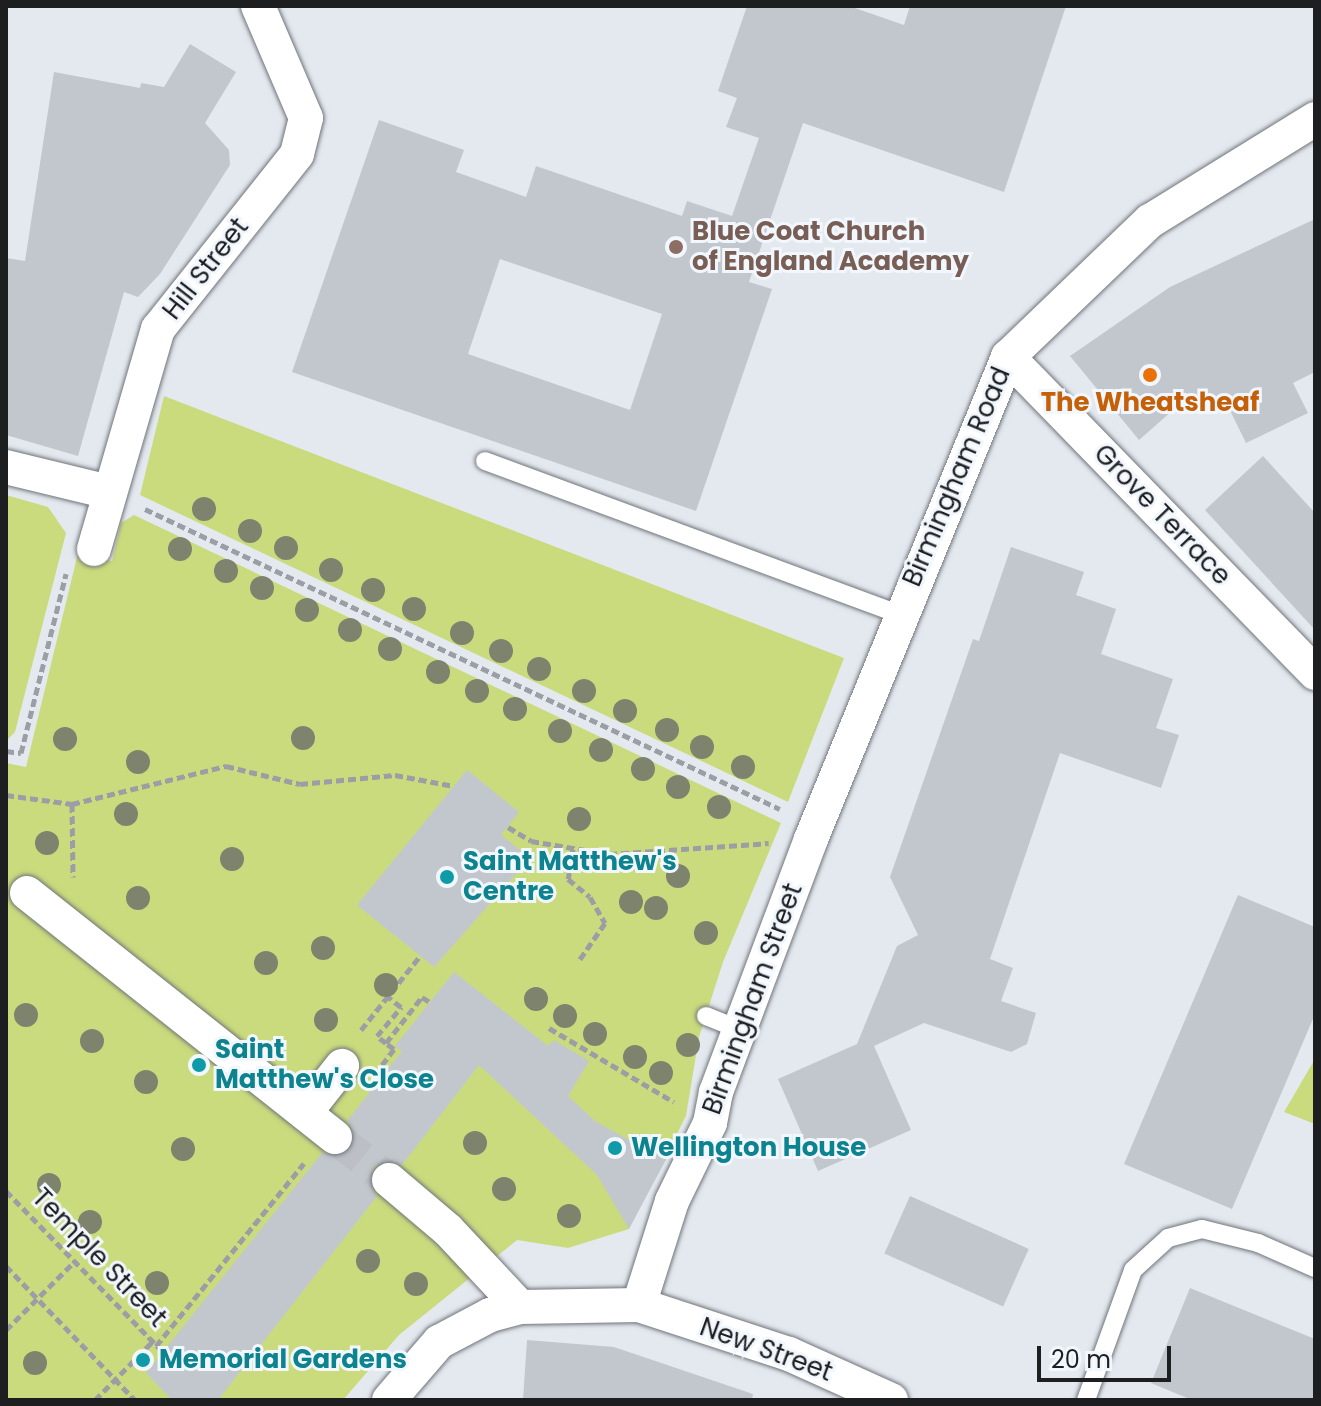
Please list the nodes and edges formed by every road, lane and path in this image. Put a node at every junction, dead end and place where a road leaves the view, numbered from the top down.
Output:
1 (258, 6) edge
2 (1315, 119) edge
3 (1008, 357) junction
4 (485, 461) dead end
5 (6, 467) edge
6 (109, 492) junction
7 (81, 556) joint
8 (899, 614) junction
9 (1315, 673) edge
10 (6, 751) edge
11 (454, 786) dead end
12 (6, 795) edge
13 (72, 804) junction
14 (508, 827) dead end
15 (814, 832) junction
16 (573, 849) junction
17 (40, 903) joint
18 (420, 956) dead end
19 (578, 962) dead end
20 (388, 997) junction
21 (422, 997) dead end
22 (430, 1002) dead end
23 (412, 1010) dead end
24 (419, 1016) dead end
25 (706, 1016) dead end
26 (549, 1028) dead end
27 (739, 1029) junction
28 (361, 1030) dead end
29 (386, 1043) dead end
30 (342, 1066) dead end
31 (710, 1123) junction
32 (323, 1128) junction
33 (389, 1180) tunnel mouth
34 (6, 1191) edge
35 (280, 1193) junction
36 (286, 1198) dead end
37 (237, 1246) junction
38 (244, 1251) dead end
39 (226, 1259) junction
40 (75, 1261) junction
41 (233, 1265) dead end
42 (6, 1266) edge
43 (1315, 1268) edge
44 (38, 1299) junction
45 (639, 1305) junction
46 (520, 1307) junction
47 (184, 1311) junction
48 (191, 1317) dead end
49 (174, 1324) junction
50 (6, 1330) edge
51 (180, 1330) dead end
52 (154, 1344) junction
53 (163, 1352) dead end
54 (116, 1380) junction
55 (95, 1400) edge
56 (135, 1400) edge
57 (389, 1400) edge
58 (891, 1400) edge
59 (1086, 1400) edge

1 - 6 street, Hill Street
2 - 3 street, Birmingham Road
3 - 8 street, Birmingham Road
3 - 9 street, Grove Terrace
4 - 8 lane
5 - 6 street
6 - 7 street, Hill Street
6 - 15 path
7 - 10 path
8 - 15 street, Birmingham Road
11 - 13 path
12 - 13 path
13 - 17 path
14 - 16 path
15 - 16 path
15 - 27 street, Birmingham Street
16 - 19 path
17 - 32 street
18 - 20 path
20 - 28 path
20 - 29 path
21 - 22 path
23 - 24 path
25 - 27 lane
26 - 31 path
27 - 31 street, Birmingham Street
30 - 32 street
31 - 45 street, Birmingham Street
32 - 35 path
33 - 46 street
34 - 40 path, Temple Street
35 - 36 path
35 - 37 path
37 - 38 path
37 - 39 path
39 - 41 path
39 - 47 path
40 - 44 path
40 - 52 path, Temple Street
42 - 44 path
43 - 59 lane
44 - 50 path
44 - 54 path
45 - 46 street, New Street
45 - 58 street, New Street
46 - 57 street, New Street
47 - 48 path
47 - 49 path
49 - 51 path
49 - 52 path
52 - 53 path, Temple Street
52 - 54 path
54 - 55 path
54 - 56 path

